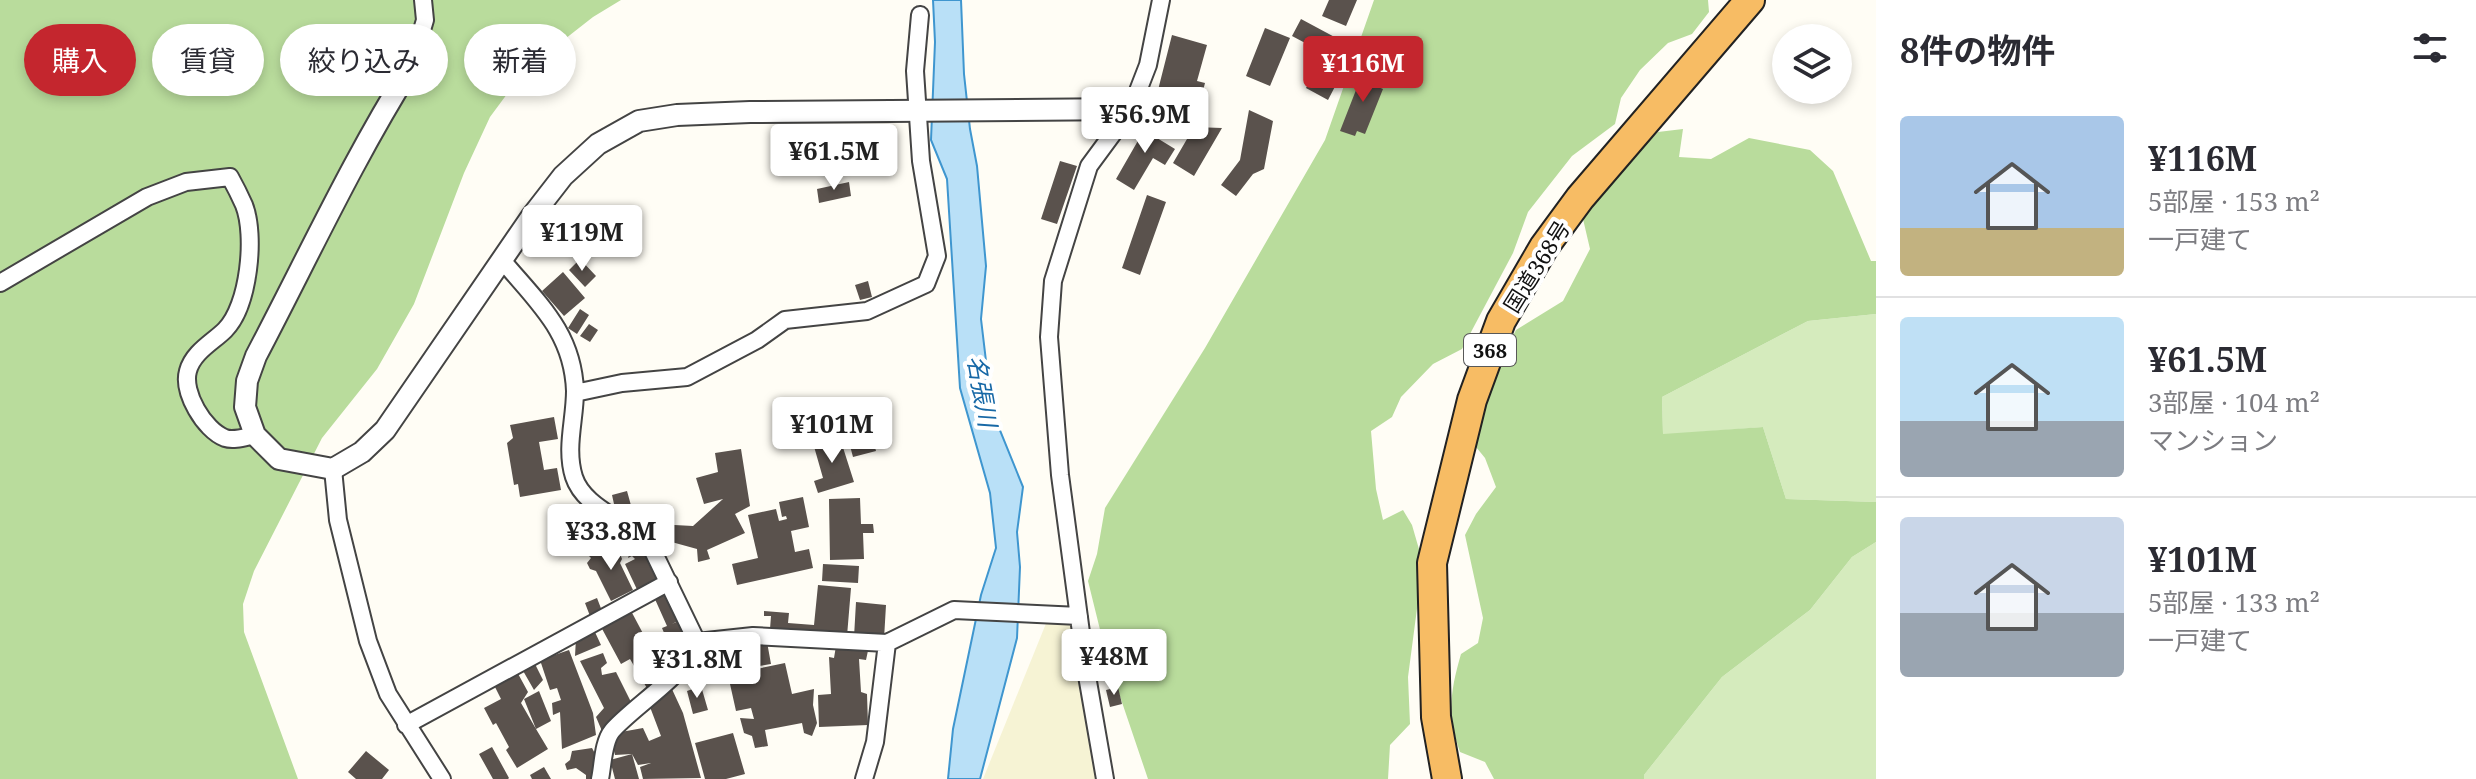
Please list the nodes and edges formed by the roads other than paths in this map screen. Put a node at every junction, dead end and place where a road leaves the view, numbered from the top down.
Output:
1 (423, 0) edge
2 (1161, 0) edge
3 (1750, 0) edge
4 (920, 15) dead end
5 (424, 24) edge
6 (392, 96) edge
7 (1131, 109) junction
8 (918, 111) junction
9 (502, 260) junction
10 (0, 283) edge
11 (575, 393) junction
12 (255, 435) junction
13 (333, 469) junction
14 (669, 582) junction
15 (1079, 616) junction
16 (697, 642) junction
17 (887, 643) junction
18 (406, 725) junction
19 (442, 779) edge
20 (600, 779) edge
21 (864, 779) edge
22 (1105, 779) edge
23 (1447, 779) edge

1 - 5 street
2 - 7 street
3 - 23 highway, 国道368号 / 368
4 - 8 street
6 - 12 street
7 - 8 street
7 - 15 street
8 - 9 street
8 - 11 street
9 - 11 street
9 - 13 street
10 - 12 street
11 - 14 street
12 - 13 street
13 - 18 street
14 - 16 street
14 - 18 street
15 - 17 street
15 - 22 street
16 - 17 street
16 - 20 street
17 - 21 street
18 - 19 street

